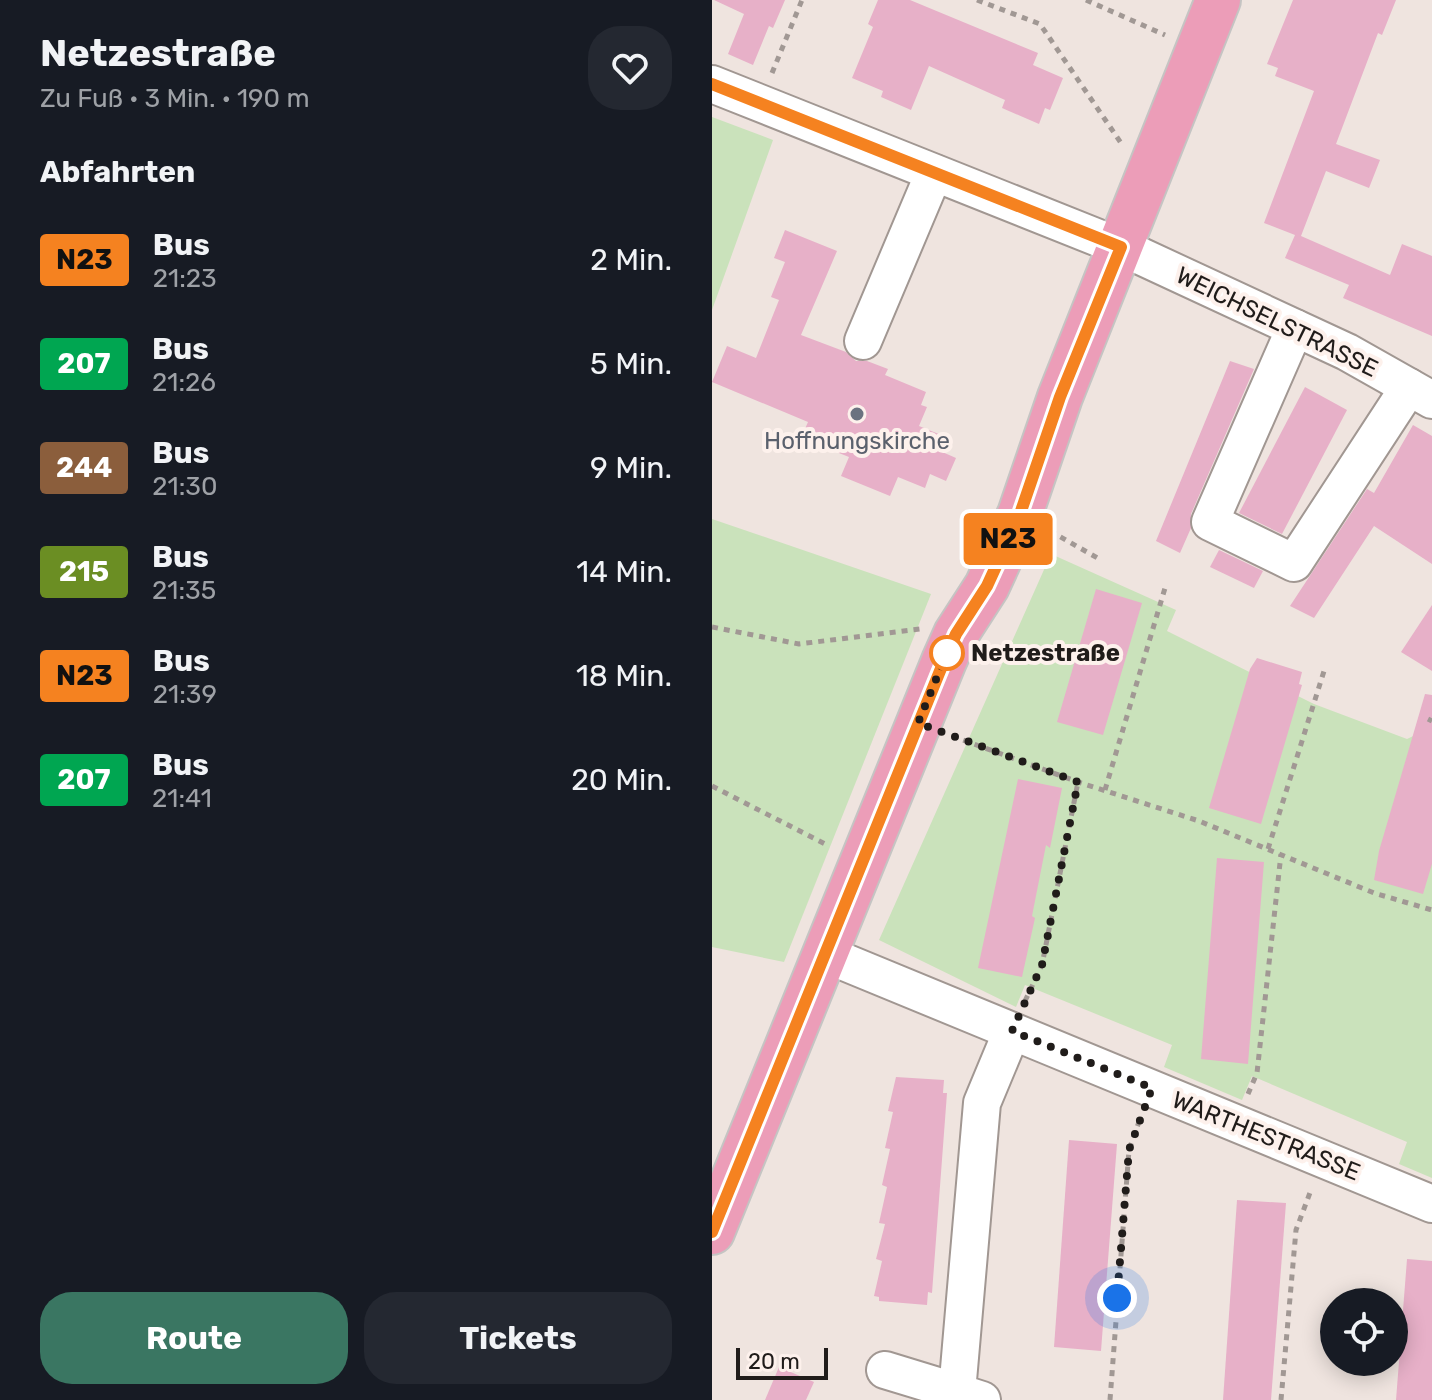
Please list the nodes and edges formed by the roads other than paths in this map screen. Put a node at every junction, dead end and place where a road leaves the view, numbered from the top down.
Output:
1 (1218, 0) edge
2 (712, 84) edge
3 (934, 173) junction
4 (1121, 247) junction
5 (1295, 328) junction
6 (863, 341) dead end
7 (1420, 394) edge
8 (825, 954) junction
9 (1012, 1031) junction
10 (1432, 1204) edge
11 (712, 1232) edge
12 (885, 1370) dead end
13 (970, 1396) edge

1 - 4 main road
2 - 3 street
3 - 4 street
3 - 6 street
4 - 5 street, WEICHSELSTRASSE
4 - 8 main road
5 - 7 street, WEICHSELSTRASSE
5 - 7 street
8 - 9 street, WARTHESTRASSE
8 - 11 main road
9 - 10 street, WARTHESTRASSE
9 - 13 street
12 - 13 street

